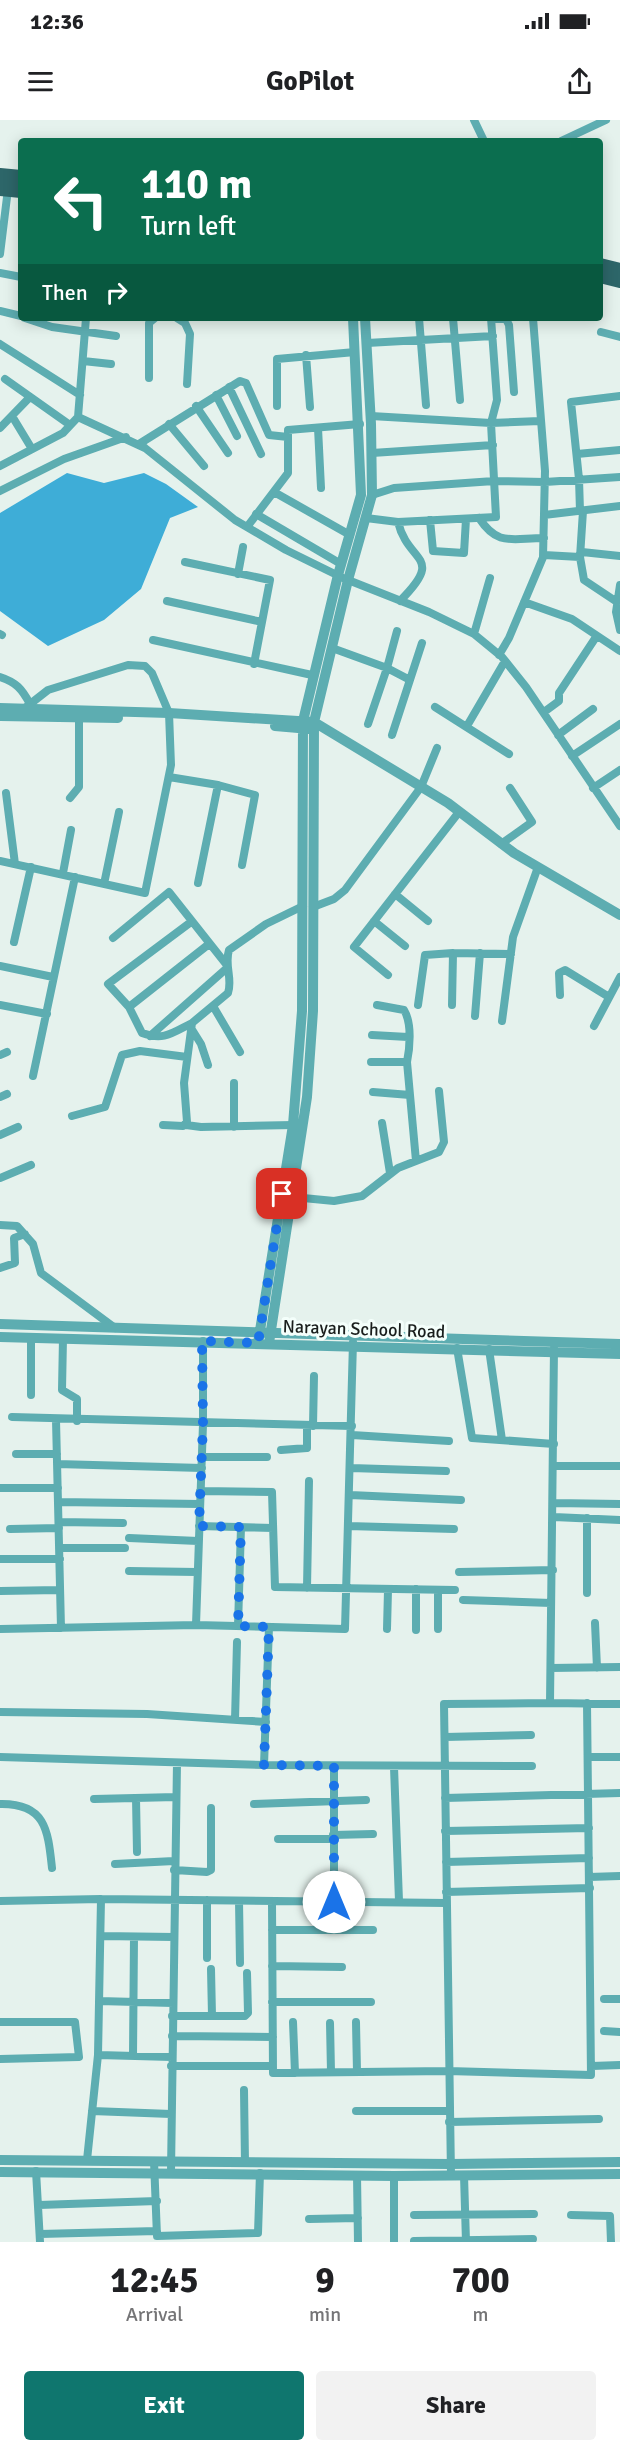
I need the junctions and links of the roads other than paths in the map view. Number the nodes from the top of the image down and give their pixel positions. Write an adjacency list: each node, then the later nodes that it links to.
1 (474, 120): 4 (street)
2 (606, 120): 3 (street)
3 (589, 124): 5 (street)
4 (483, 138)
5 (566, 138)
6 (0, 175): 7 (main road)
7 (18, 177)
8 (10, 190): 9 (street)
9 (0, 254)
10 (603, 266): 11 (main road)
11 (620, 270)
12 (0, 273): 13 (street)
13 (18, 276)
14 (603, 277): 15 (main road)
15 (620, 281)
16 (0, 311): 17 (street)
17 (18, 316)
18 (35, 321): 29 (street)
19 (86, 321): 29 (street)
20 (151, 321): 42 (street)
21 (182, 321): 44 (street)
22 (353, 321): 38 (street)
23 (365, 321): 37 (street)
24 (419, 321): 35 (street)
25 (453, 321): 34 (street)
26 (491, 321): 32 (street)
27 (507, 321): 46 (street)
28 (533, 321): 59 (street)
29 (85, 332): 31 (street); 40 (street)
30 (601, 332): 33 (street)
31 (116, 336)
32 (493, 336): 34 (street); 60 (street)
33 (620, 337)
34 (454, 338): 35 (street); 51 (street)
35 (420, 340): 37 (street); 52 (street)
36 (0, 344): 47 (street)
37 (367, 344): 57 (street)
38 (355, 352): 39 (street); 63 (street)
39 (306, 355): 54 (street); 55 (street)
40 (83, 362): 41 (street); 47 (street)
41 (111, 364)
42 (149, 378)
43 (5, 379): 50 (street)
44 (187, 384)
45 (229, 387): 48 (street); 68 (street); 75 (street)
46 (514, 392)
47 (80, 394): 58 (street)
48 (216, 395): 53 (street); 66 (street)
49 (620, 396): 76 (street)
50 (30, 397): 56 (street); 61 (street)
51 (460, 400)
52 (426, 405)
53 (196, 406): 62 (street); 73 (street)
54 (277, 406)
55 (310, 407)
56 (12, 416): 64 (street); 71 (street)
57 (371, 416): 60 (street); 74 (street)
58 (78, 417): 61 (street); 67 (street)
59 (540, 421): 60 (street); 82 (street)
60 (491, 423): 70 (street)
61 (70, 424): 71 (street)
62 (169, 424): 69 (street); 78 (street)
63 (360, 424): 65 (street); 97 (street)
64 (0, 428)
65 (318, 428): 68 (street); 83 (street)
66 (237, 436)
67 (126, 437): 69 (street); 84 (street)
68 (288, 437): 85 (street)
69 (139, 444): 96 (street)
70 (493, 445): 74 (street); 80 (street)
71 (32, 449): 77 (street)
72 (620, 450): 76 (street)
73 (228, 453)
74 (372, 453): 86 (street)
75 (261, 454)
76 (577, 454): 81 (street)
77 (0, 466)
78 (204, 466)
79 (620, 477): 81 (street)
80 (494, 481): 82 (street); 86 (street); 92 (street)
81 (579, 481): 82 (street); 88 (street)
82 (545, 482): 90 (street)
83 (321, 488)
84 (0, 491)
85 (274, 492): 89 (street); 97 (street)
86 (372, 495): 91 (street)
87 (620, 506): 88 (street)
88 (581, 511): 90 (street); 100 (street)
89 (256, 514): 96 (street); 104 (street)
90 (544, 515): 98 (street)
91 (366, 518): 95 (street); 106 (street)
92 (479, 518): 93 (street); 98 (street)
93 (466, 519): 94 (street); 94 (street)
94 (430, 520): 95 (street)
95 (398, 522): 110 (street)
96 (247, 527): 106 (street)
97 (350, 535): 104 (street)
98 (544, 538): 102 (street)
99 (243, 547): 105 (street)
100 (581, 554): 101 (street); 102 (street); 112 (street)
101 (620, 556)
102 (543, 557): 111 (street)
103 (185, 562): 105 (street)
104 (341, 564): 106 (street)
105 (238, 574): 113 (street)
106 (343, 578): 110 (street); 120 (street); 125 (street)
107 (490, 578): 116 (street)
108 (620, 585): 112 (street)
109 (167, 601): 113 (street)
110 (400, 601): 116 (street)
111 (524, 602): 117 (street); 122 (street)
112 (618, 606): 114 (street)
113 (262, 622): 123 (street)
114 (620, 630)
115 (397, 631): 124 (street)
116 (474, 634): 122 (street)
117 (596, 637): 121 (street); 132 (street)
118 (153, 640): 123 (street)
119 (422, 643): 127 (street)
120 (332, 648): 124 (street); 138 (street)
121 (620, 651)
122 (502, 657): 132 (street); 139 (street)
123 (254, 664): 125 (street)
124 (387, 668): 127 (street); 136 (street)
125 (312, 675): 138 (street)
126 (0, 676): 128 (street)
127 (410, 680): 140 (street)
128 (28, 706): 130 (street); 133 (street); 135 (street)
129 (435, 707): 139 (street)
130 (0, 708)
131 (593, 709): 141 (street)
132 (544, 712): 141 (street)
133 (79, 714): 134 (street); 135 (street); 152 (street)
134 (0, 716)
135 (170, 716): 138 (street); 146 (street)
136 (368, 724)
137 (620, 724): 144 (street)
138 (309, 725): 148 (street); 168 (street)
139 (467, 726): 143 (street)
140 (392, 735)
141 (558, 735): 144 (street)
142 (437, 748): 148 (street)
143 (509, 754)
144 (572, 756): 150 (street)
145 (620, 770): 150 (street)
146 (169, 777): 147 (street); 166 (street)
147 (218, 785): 160 (street); 165 (street)
148 (421, 787): 154 (street); 168 (street)
149 (510, 788): 157 (street)
150 (593, 788): 155 (street)
151 (6, 793): 159 (street)
152 (70, 798)
153 (119, 812): 166 (street)
154 (459, 812): 157 (street); 167 (street)
155 (620, 826)
156 (71, 830): 163 (street)
157 (501, 844): 162 (street)
158 (0, 861): 159 (street)
159 (15, 864): 161 (street)
160 (242, 865)
161 (31, 867): 163 (street); 174 (street)
162 (538, 867): 169 (street); 179 (street)
163 (63, 873): 164 (street)
164 (75, 877): 166 (street); 183 (street)
165 (198, 883)
166 (104, 884)
167 (394, 894): 170 (street); 171 (street)
168 (308, 907): 181 (street); 215 (street); 223 (street)
169 (620, 915)
170 (374, 921): 176 (street); 182 (street)
171 (428, 921)
172 (190, 922): 173 (street); 175 (street); 192 (street)
173 (113, 938)
174 (15, 942)
175 (209, 944): 181 (street); 192 (street)
176 (405, 946)
177 (453, 952): 178 (street); 189 (street); 190 (street)
178 (480, 953): 179 (street); 194 (street)
179 (511, 954): 195 (street)
180 (0, 966): 183 (street)
181 (226, 966): 191 (street); 199 (street)
182 (388, 975)
183 (54, 977): 193 (street)
184 (620, 977): 186 (street)
185 (560, 994): 186 (street)
186 (609, 997): 197 (street)
187 (0, 1005): 193 (street)
188 (377, 1005): 200 (street)
189 (418, 1005)
190 (452, 1005)
191 (213, 1006): 196 (street); 201 (street)
192 (129, 1007): 199 (street)
193 (46, 1014): 206 (street)
194 (476, 1016)
195 (502, 1021)
196 (191, 1025): 199 (street); 202 (street); 205 (street)
197 (594, 1026)
198 (372, 1035): 200 (street)
199 (150, 1036)
200 (408, 1037): 204 (street)
201 (240, 1052)
202 (187, 1057): 211 (street); 214 (street)
203 (371, 1062): 204 (street)
204 (407, 1062): 210 (street)
205 (208, 1065)
206 (33, 1076)
207 (234, 1083): 217 (street)
208 (439, 1090): 219 (street)
209 (373, 1092): 210 (street)
210 (410, 1095): 219 (street)
211 (72, 1116)
212 (382, 1123): 221 (street)
213 (163, 1125): 214 (street)
214 (186, 1125): 217 (street)
215 (292, 1125): 217 (street); 232 (street)
216 (18, 1127): 218 (street)
217 (234, 1127)
218 (0, 1135)
219 (416, 1161): 221 (street)
220 (31, 1165): 222 (street)
221 (390, 1173): 223 (street)
222 (0, 1178)
223 (293, 1197): 232 (street)
224 (0, 1225): 225 (street)
225 (25, 1234): 226 (street); 228 (street)
226 (0, 1268)
227 (0, 1324): 228 (street)
228 (118, 1329): 232 (street)
229 (0, 1336): 230 (street, Narayan School Road)
230 (31, 1338): 231 (street, Narayan School Road); 241 (street)
231 (63, 1338): 233 (street, Narayan School Road); 244 (street)
232 (264, 1338): 233 (street, Narayan School Road); 234 (street)
233 (202, 1341): 245 (street)
234 (353, 1341): 236 (street); 237 (street, Narayan School Road); 247 (street)
235 (620, 1344): 236 (street)
236 (554, 1347): 238 (street, Narayan School Road); 239 (street, Narayan School Road); 250 (street)
237 (457, 1348): 238 (street, Narayan School Road); 248 (street)
238 (489, 1349): 248 (street)
239 (620, 1354)
240 (314, 1376): 246 (street)
241 (31, 1395)
242 (12, 1417): 243 (street)
243 (56, 1420): 244 (street); 253 (street)
244 (77, 1421): 245 (street)
245 (203, 1424): 246 (street); 254 (street)
246 (310, 1426): 247 (street); 251 (street)
247 (352, 1431): 249 (street); 260 (street)
248 (502, 1440): 250 (street)
249 (449, 1441)
250 (554, 1444): 257 (street)
251 (281, 1450)
252 (16, 1454): 253 (street)
253 (57, 1454): 256 (street)
254 (202, 1457): 255 (street); 259 (street)
255 (267, 1457)
256 (57, 1464): 259 (street); 264 (street)
257 (554, 1466): 258 (street); 269 (street)
258 (620, 1466)
259 (202, 1468): 265 (street)
260 (351, 1468): 261 (street); 266 (street)
261 (446, 1471)
262 (309, 1481): 293 (street)
263 (0, 1488): 264 (street)
264 (58, 1488): 268 (street)
265 (200, 1491): 270 (street); 281 (street)
266 (350, 1495): 267 (street); 279 (street)
267 (461, 1500)
268 (58, 1502): 270 (street); 276 (street)
269 (554, 1503): 271 (street); 272 (street)
270 (200, 1504): 277 (street)
271 (620, 1504)
272 (554, 1516): 273 (street); 289 (street)
273 (587, 1518): 274 (street); 301 (street)
274 (620, 1520)
275 (123, 1523): 276 (street)
276 (59, 1525): 280 (street); 285 (street)
277 (199, 1526): 278 (street); 284 (street)
278 (241, 1527): 281 (street); 306 (street)
279 (348, 1527): 282 (street); 296 (street)
280 (10, 1528)
281 (273, 1528): 293 (street)
282 (454, 1529)
283 (129, 1538): 284 (street)
284 (198, 1541): 291 (street)
285 (59, 1548): 286 (street); 287 (street)
286 (125, 1548)
287 (60, 1559): 288 (street); 295 (street)
288 (0, 1560)
289 (552, 1570): 292 (street); 303 (street)
290 (129, 1571): 291 (street)
291 (197, 1572): 305 (street)
292 (459, 1572)
293 (307, 1588): 296 (street)
294 (416, 1589): 297 (street); 298 (street); 312 (street)
295 (59, 1590): 300 (street); 308 (street)
296 (346, 1590): 297 (street); 307 (street)
297 (388, 1590): 310 (street)
298 (438, 1590): 299 (street); 311 (street)
299 (455, 1590)
300 (0, 1591)
301 (587, 1593)
302 (464, 1600): 303 (street)
303 (551, 1603): 315 (street)
304 (595, 1623): 316 (street)
305 (196, 1625): 306 (street); 308 (street)
306 (238, 1626): 307 (street)
307 (269, 1627): 322 (street)
308 (61, 1628): 309 (street)
309 (0, 1629)
310 (387, 1629)
311 (438, 1629)
312 (416, 1630)
313 (237, 1642): 321 (street)
314 (620, 1667): 316 (street)
315 (551, 1668): 316 (street); 317 (street)
316 (597, 1668)
317 (550, 1703): 318 (street); 324 (street)
318 (587, 1703): 319 (street); 326 (street)
319 (620, 1704)
320 (0, 1712): 321 (street)
321 (235, 1720): 322 (street)
322 (266, 1722): 329 (street)
323 (531, 1735): 324 (street)
324 (445, 1737): 333 (street)
325 (0, 1757): 328 (street)
326 (588, 1757): 327 (street); 334 (street)
327 (620, 1757)
328 (177, 1763): 329 (street); 336 (street)
329 (264, 1765): 330 (street)
330 (334, 1766): 332 (street); 341 (street)
331 (532, 1766): 333 (street)
332 (394, 1767): 333 (street); 365 (street)
333 (445, 1767): 338 (street)
334 (588, 1793): 335 (street); 338 (street); 345 (street)
335 (620, 1793)
336 (176, 1797): 337 (street); 354 (street)
337 (136, 1798): 339 (street); 350 (street)
338 (445, 1798): 346 (street)
339 (94, 1799)
340 (366, 1800): 341 (street)
341 (333, 1801): 343 (street); 348 (street)
342 (0, 1804): 355 (street)
343 (254, 1804)
344 (211, 1808): 354 (street)
345 (589, 1828): 346 (street); 351 (street)
346 (446, 1831): 352 (street)
347 (374, 1834): 348 (street)
348 (333, 1837): 349 (street); 367 (street)
349 (278, 1839)
350 (137, 1852)
351 (589, 1858): 352 (street); 357 (street)
352 (446, 1862): 359 (street)
353 (115, 1864): 354 (street)
354 (174, 1866): 361 (street)
355 (52, 1868)
356 (620, 1876): 357 (street)
357 (590, 1877): 358 (street)
358 (590, 1888): 359 (street); 402 (street)
359 (446, 1892): 368 (street)
360 (101, 1899): 361 (street); 363 (street); 371 (street)
361 (174, 1899): 362 (street); 373 (street)
362 (207, 1900): 364 (street); 374 (street)
363 (0, 1901)
364 (239, 1901): 366 (street); 375 (street)
365 (399, 1901): 367 (street); 368 (street)
366 (272, 1902): 367 (street); 369 (street)
367 (334, 1902)
368 (446, 1903): 404 (street)
369 (272, 1930): 370 (street); 376 (street)
370 (373, 1930)
371 (101, 1936): 372 (street); 382 (street)
372 (134, 1937): 373 (street); 383 (street)
373 (174, 1937): 386 (street)
374 (207, 1958)
375 (240, 1963)
376 (272, 1966): 377 (street); 384 (street)
377 (342, 1967)
378 (211, 1969): 388 (street)
379 (247, 1973): 388 (street)
380 (604, 1999): 381 (street)
381 (620, 1999)
382 (99, 2001): 383 (street); 397 (street)
383 (134, 2002): 386 (street); 398 (street)
384 (272, 2002): 385 (street); 396 (street)
385 (371, 2002)
386 (173, 2003): 387 (street)
387 (172, 2016): 388 (street); 395 (street)
388 (212, 2016)
389 (0, 2022): 399 (street)
390 (293, 2022): 407 (street)
391 (357, 2022): 406 (street)
392 (330, 2023): 405 (street)
393 (604, 2031): 394 (street)
394 (620, 2032)
395 (172, 2036): 396 (street); 400 (street)
396 (273, 2037): 401 (street)
397 (98, 2055): 398 (street); 409 (street)
398 (133, 2056): 400 (street)
399 (0, 2059)
400 (172, 2061): 401 (street); 412 (street)
401 (273, 2066): 407 (street)
402 (592, 2066): 403 (street); 404 (street)
403 (620, 2066)
404 (448, 2071): 406 (street); 411 (street)
405 (331, 2072): 406 (street); 407 (street)
406 (357, 2072)
407 (295, 2073)
408 (244, 2090): 418 (street)
409 (92, 2111): 412 (street); 416 (street)
410 (356, 2111): 411 (street)
411 (449, 2111): 414 (street)
412 (171, 2114): 420 (street)
413 (600, 2119): 414 (street)
414 (449, 2122): 421 (street)
415 (0, 2160): 416 (street)
416 (87, 2160): 419 (street)
417 (620, 2162): 421 (street)
418 (245, 2163): 420 (street); 421 (street)
419 (154, 2166): 420 (street); 422 (street); 429 (street)
420 (171, 2166): 424 (street)
421 (451, 2170): 427 (street); 428 (street)
422 (36, 2171): 423 (street); 430 (street)
423 (0, 2172)
424 (260, 2173): 426 (street); 437 (street)
425 (620, 2174): 428 (street)
426 (357, 2175): 427 (street); 435 (street)
427 (394, 2175): 443 (street)
428 (464, 2175): 431 (street)
429 (157, 2201): 430 (street); 437 (street)
430 (39, 2205): 438 (street)
431 (465, 2214): 432 (street); 433 (street); 441 (street)
432 (534, 2214)
433 (414, 2215)
434 (571, 2215): 444 (street)
435 (358, 2218): 436 (street); 442 (street)
436 (309, 2219)
437 (158, 2237): 438 (street)
438 (40, 2238)
439 (533, 2239): 441 (street)
440 (414, 2241): 441 (street)
441 (466, 2241)
442 (358, 2242)
443 (394, 2242)
444 (610, 2242)

